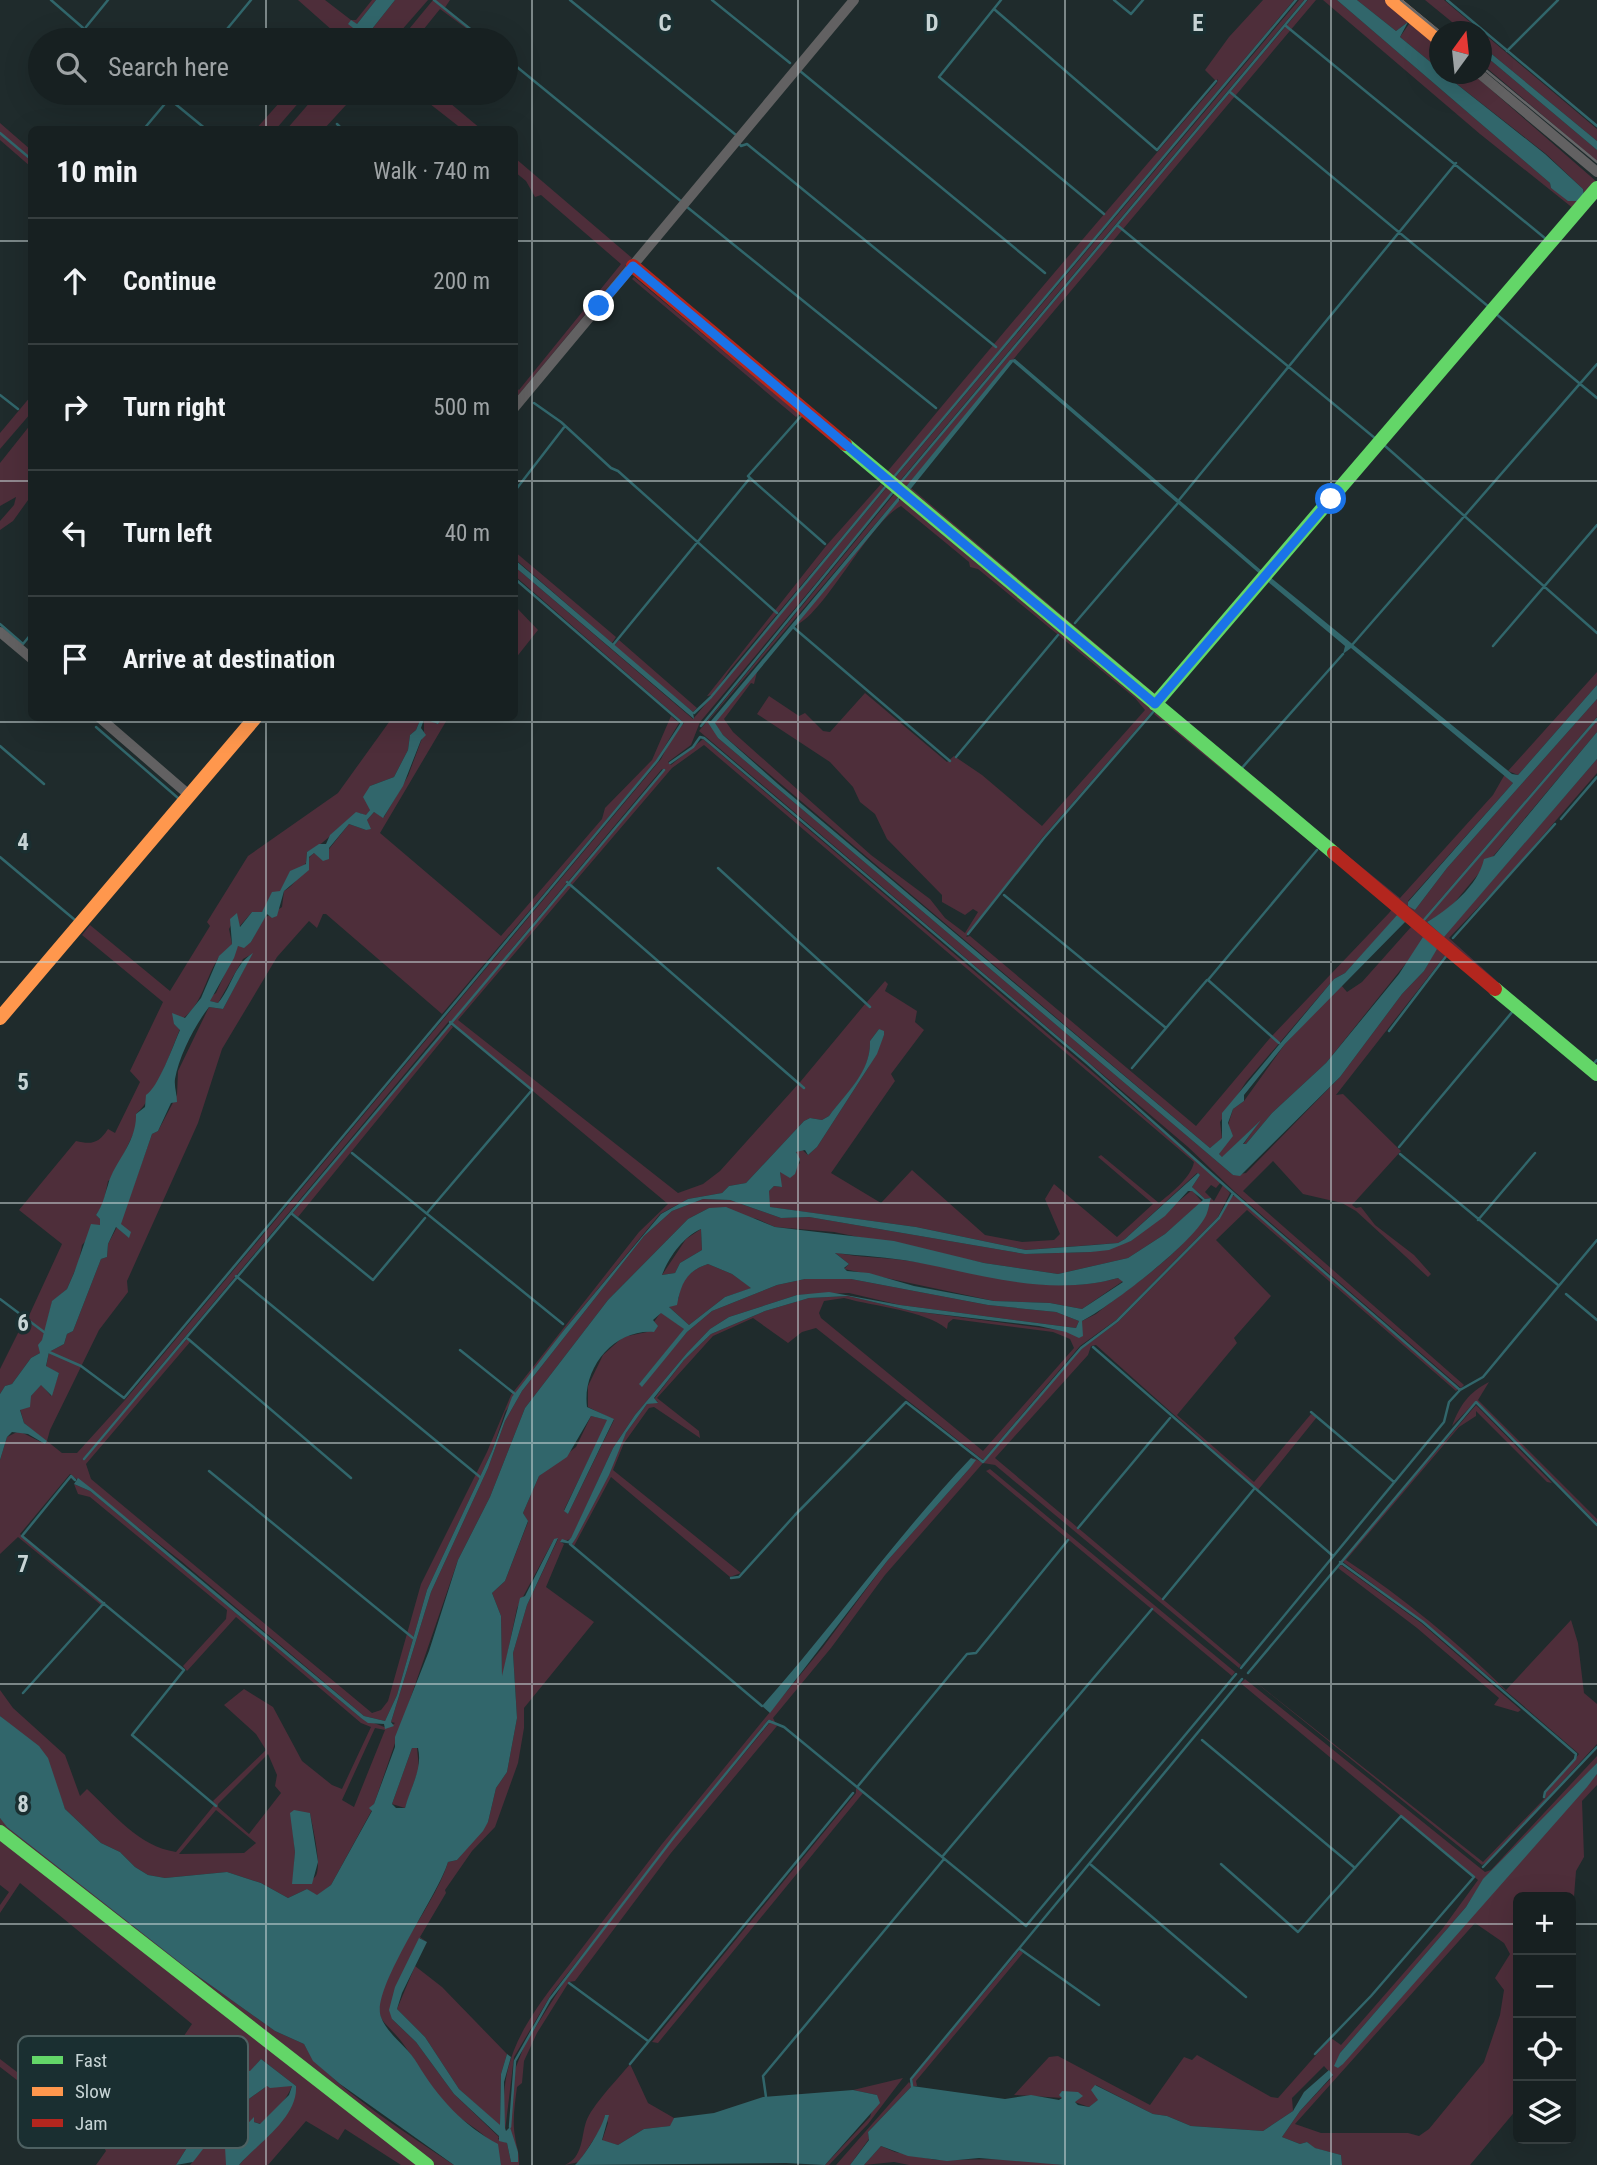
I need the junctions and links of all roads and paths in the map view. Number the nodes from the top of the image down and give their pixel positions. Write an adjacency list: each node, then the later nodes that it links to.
1 (854, 0): 7 (street)
2 (1392, 0): 3 (street)
3 (1429, 31)
4 (1492, 84): 5 (street)
5 (1597, 172)
6 (1597, 188): 11 (street)
7 (633, 266): 8 (street); 11 (street)
8 (518, 403)
9 (0, 632): 10 (street)
10 (28, 656)
11 (1155, 704): 16 (street)
12 (104, 721): 14 (street)
13 (252, 721): 14 (street)
14 (190, 794): 15 (street)
15 (0, 1018)
16 (1597, 1074)
17 (0, 1832): 18 (street)
18 (427, 2165)

